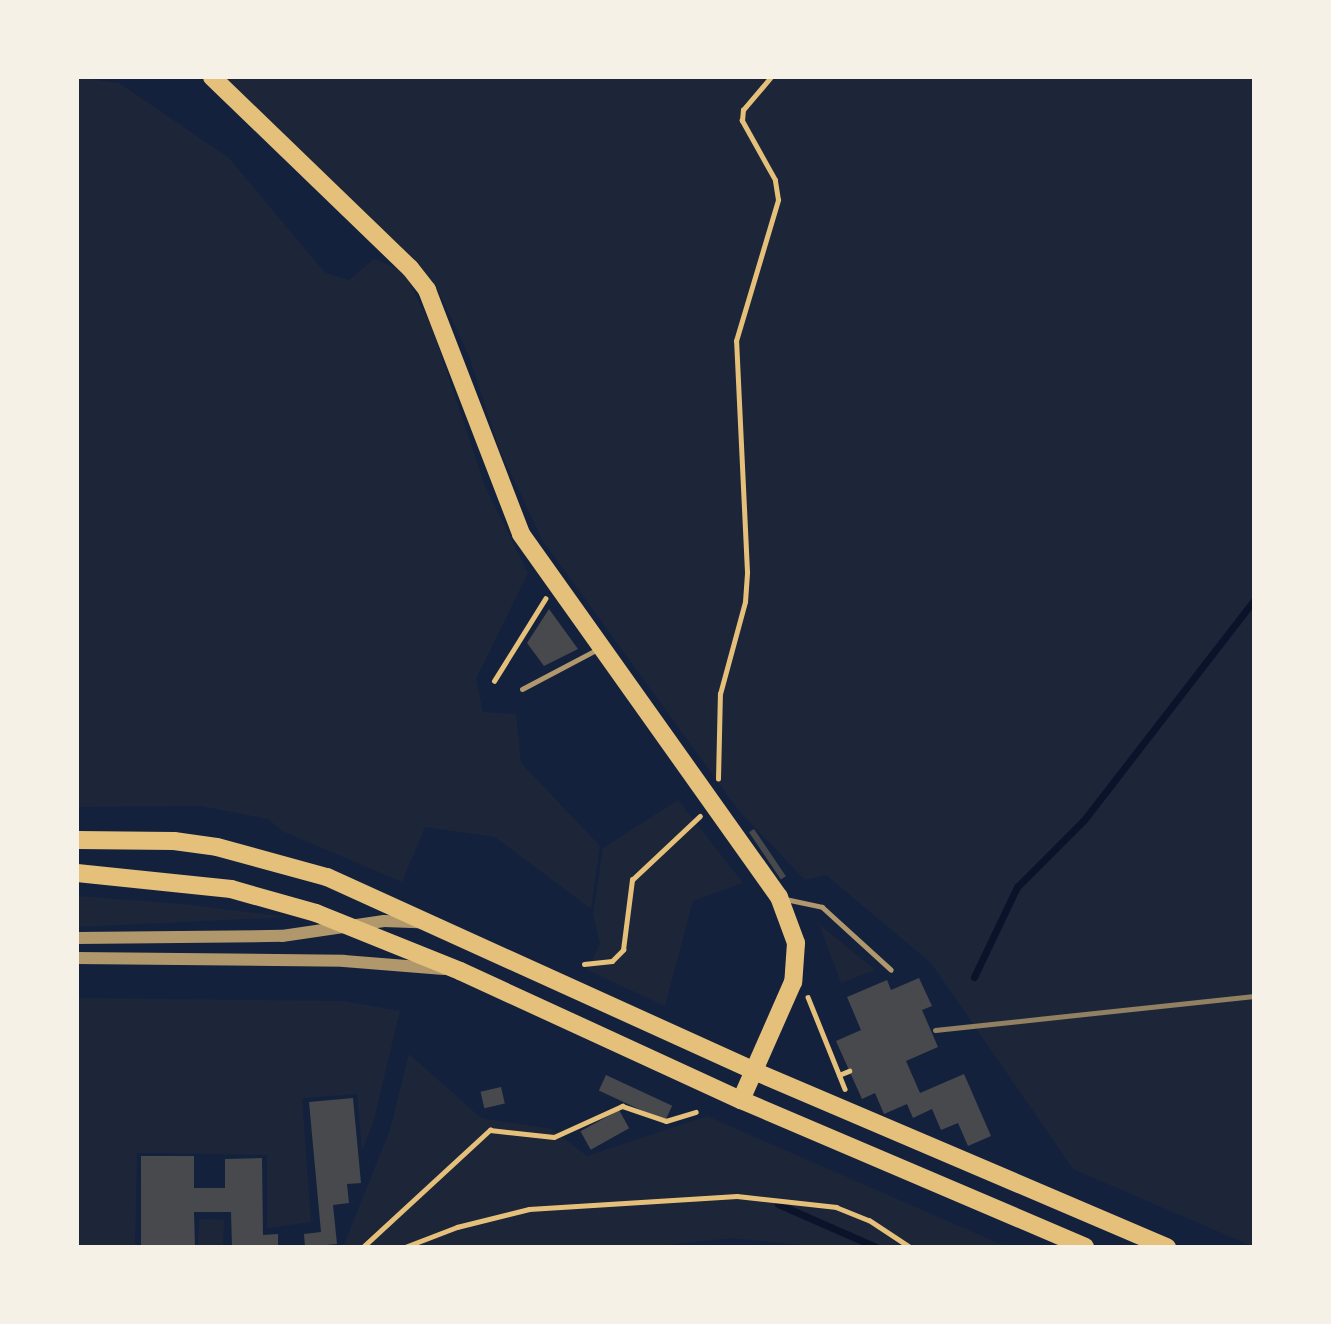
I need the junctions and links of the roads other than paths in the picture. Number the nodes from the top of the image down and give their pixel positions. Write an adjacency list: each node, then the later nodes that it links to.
1 (212, 77): 2 (main road)
2 (601, 648): 3 (lane); 6 (main road)
3 (522, 689)
4 (77, 840): 7 (main road)
5 (77, 873): 8 (main road)
6 (779, 897): 11 (lane); 13 (main road)
7 (433, 922): 8 (street); 13 (main road)
8 (349, 926): 9 (street); 12 (main road)
9 (77, 938)
10 (77, 958): 12 (street)
11 (891, 970)
12 (460, 971): 14 (main road)
13 (754, 1071): 14 (main road); 16 (main road)
14 (741, 1100): 15 (main road)
15 (1085, 1247)
16 (1167, 1247)

